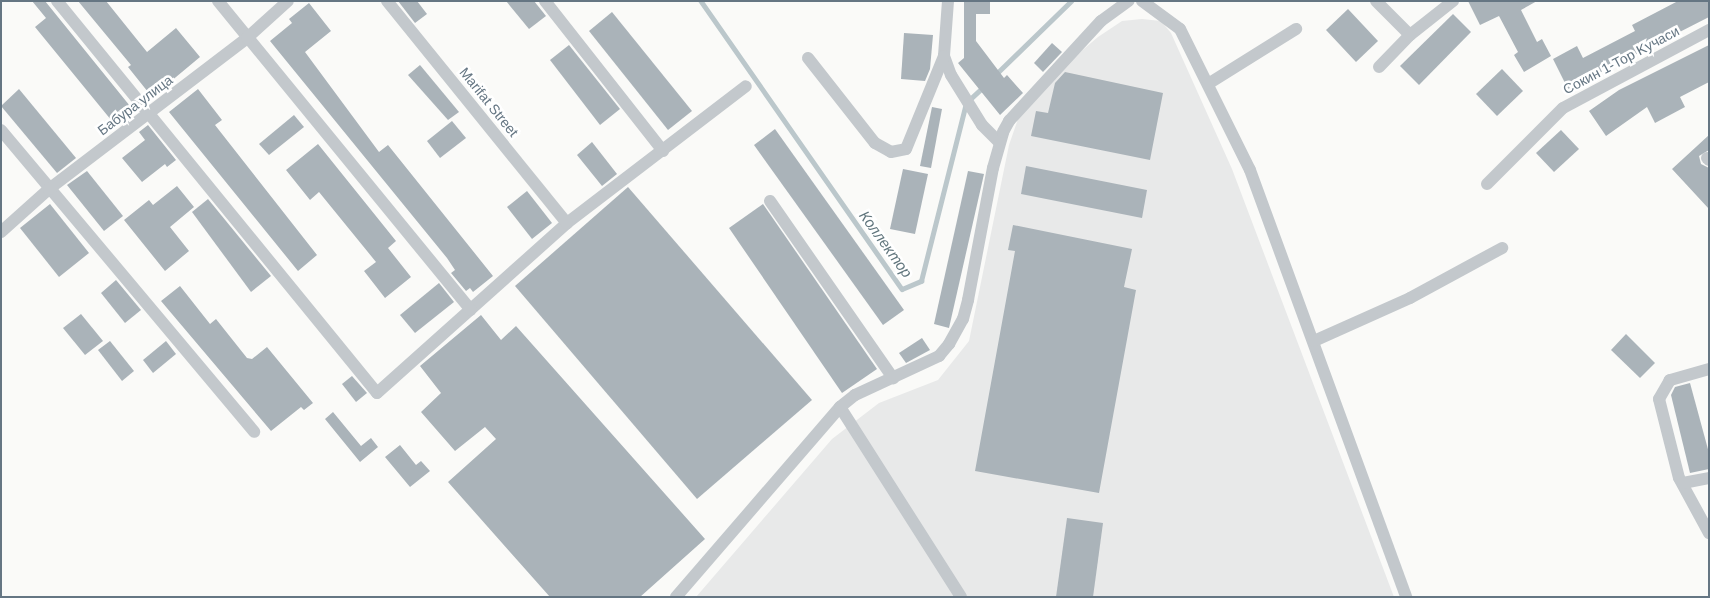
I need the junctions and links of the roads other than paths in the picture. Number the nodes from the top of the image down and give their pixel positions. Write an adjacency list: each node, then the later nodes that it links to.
1 (57, 1): 20 (street)
2 (218, 1): 14 (street)
3 (288, 1): 14 (street, Бабура улица)
4 (387, 1): 27 (street, Marifat Street)
5 (545, 1): 23 (street)
6 (948, 1): 15 (street)
7 (1129, 1): 22 (street)
8 (1142, 1): 18 (street)
9 (1376, 1): 13 (street)
10 (1453, 1): 13 (street)
11 (1296, 29): 18 (street)
12 (1709, 30): 24 (street, Сокин 1-Тор Kучаси)
13 (1410, 35): 17 (street)
14 (247, 38): 20 (street, Бабура улица); 30 (street)
15 (944, 56): 16 (street); 22 (street)
16 (808, 58)
17 (1380, 67)
18 (1208, 84): 31 (street)
19 (746, 86): 23 (street)
20 (148, 114): 25 (street, Бабура улица); 30 (street)
21 (1, 130): 25 (street)
22 (999, 142): 33 (street)
23 (663, 151): 27 (street)
24 (1487, 184)
25 (49, 189): 28 (street, Бабура улица); 35 (street)
26 (770, 201): 33 (street)
27 (567, 223): 30 (street)
28 (1, 232)
29 (1502, 248): 31 (street)
30 (470, 310)
31 (1314, 341): 41 (street)
32 (1709, 369): 37 (street)
33 (893, 378): 34 (street)
34 (840, 407): 39 (street); 40 (street)
35 (254, 432)
36 (1709, 478): 37 (street)
37 (1683, 483): 38 (street)
38 (1709, 533)
39 (676, 597)
40 (961, 597)
41 (1406, 597)

